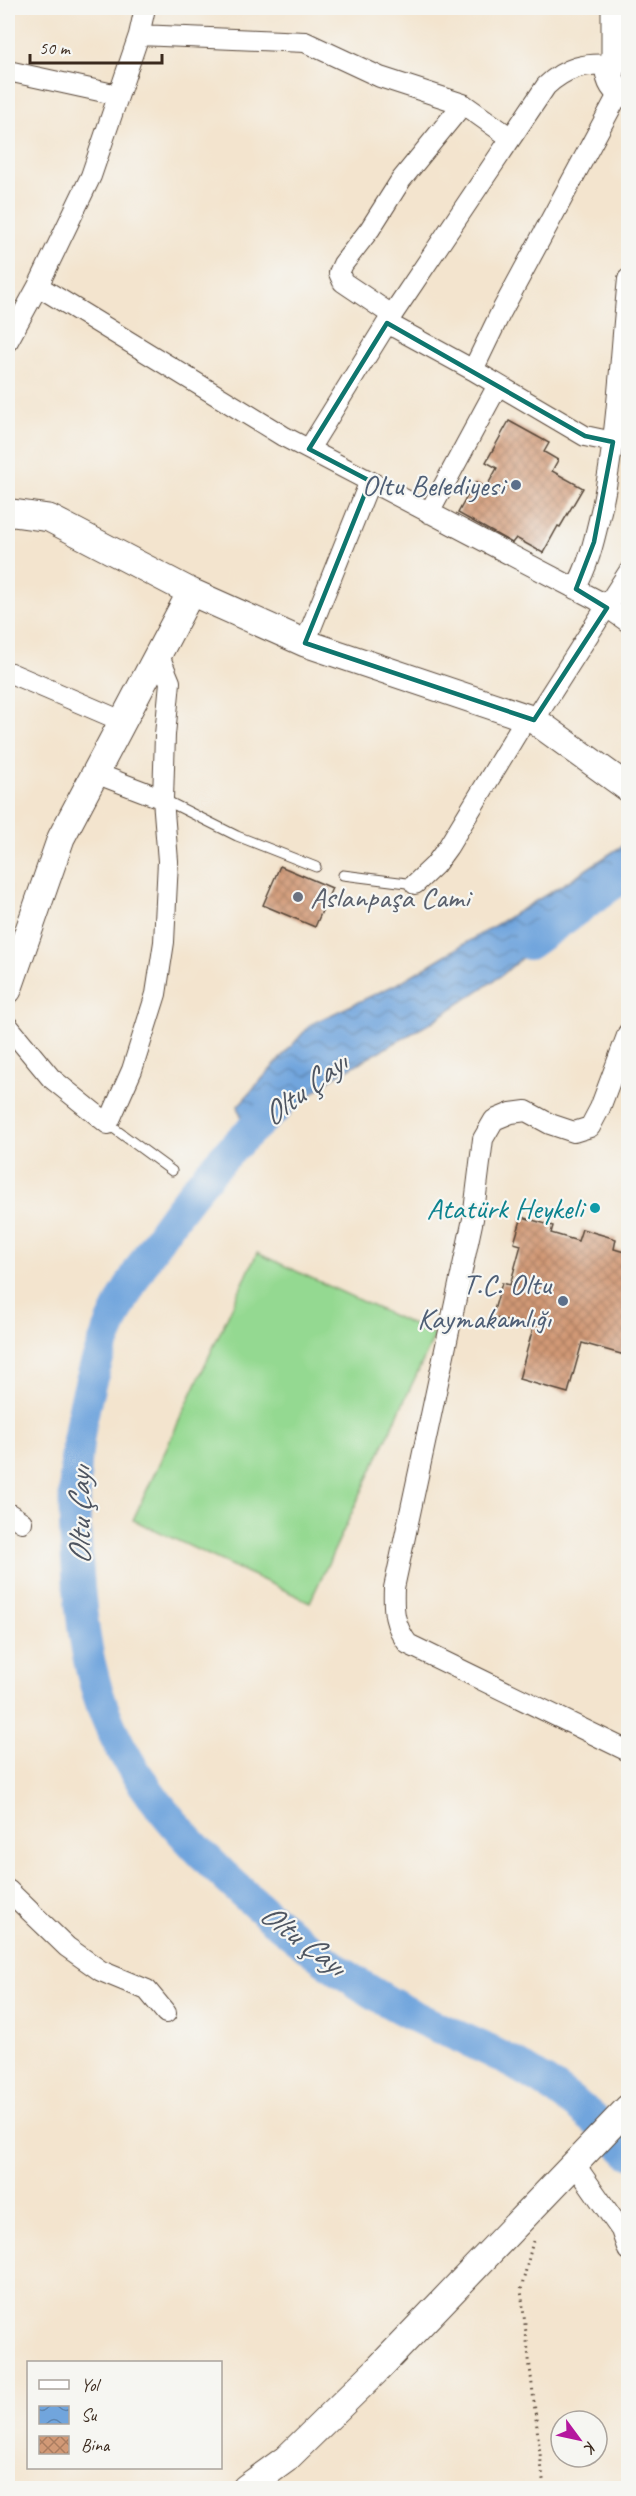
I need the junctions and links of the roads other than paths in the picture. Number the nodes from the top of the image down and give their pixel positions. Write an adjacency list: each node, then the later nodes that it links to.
1 (145, 8): 3 (street)
2 (615, 8): 4 (street)
3 (139, 35): 7 (street); 8 (street)
4 (618, 59): 6 (street); 9 (street)
5 (8, 71): 7 (street)
6 (624, 93): 15 (street)
7 (118, 95): 11 (street)
8 (463, 104): 9 (street); 12 (street)
9 (511, 138): 12 (street)
10 (628, 279): 14 (street)
11 (38, 285): 13 (street); 18 (street)
12 (389, 319): 15 (street); 18 (street)
13 (8, 340)
14 (626, 342): 17 (street)
15 (473, 370): 16 (street)
16 (498, 385): 17 (street); 20 (street)
17 (614, 442): 23 (street)
18 (309, 449): 19 (street)
19 (370, 482): 20 (street); 27 (street)
20 (429, 513): 23 (street)
21 (8, 514): 24 (street)
22 (628, 573): 25 (street)
23 (575, 589): 25 (street)
24 (191, 592): 27 (street); 28 (street)
25 (608, 608): 26 (street); 30 (street)
26 (628, 622)
27 (305, 643): 30 (street)
28 (159, 653): 31 (street); 34 (street)
29 (8, 672): 31 (street)
30 (530, 719): 33 (street); 37 (street)
31 (122, 721): 32 (street)
32 (95, 773): 34 (street); 38 (street)
33 (628, 788)
34 (163, 799): 35 (lane); 41 (street)
35 (316, 867)
36 (343, 875): 37 (lane)
37 (415, 884)
38 (8, 990)
39 (8, 1026): 41 (street)
40 (628, 1033): 43 (street)
41 (108, 1124): 42 (lane)
42 (172, 1171)
43 (628, 1751)
44 (8, 1890): 45 (street)
45 (166, 2013)
46 (628, 2108): 47 (street)
47 (576, 2166): 48 (street); 49 (street)
48 (628, 2250)
49 (246, 2488)

